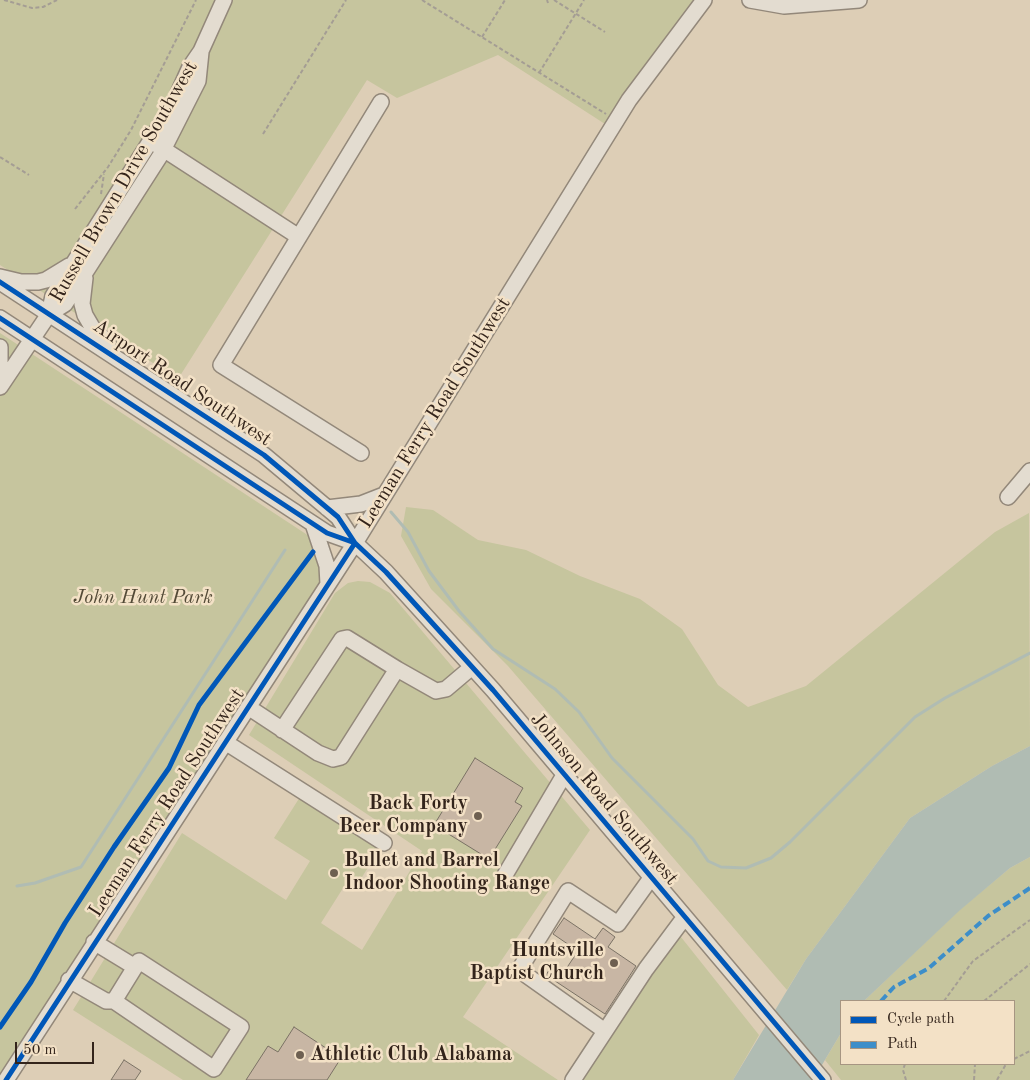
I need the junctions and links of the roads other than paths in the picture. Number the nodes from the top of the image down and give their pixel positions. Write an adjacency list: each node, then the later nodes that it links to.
1 (224, 0): 6 (street, Russell Brown Drive Southwest)
2 (704, 0): 20 (street, Leeman Ferry Road Southwest)
3 (750, 0): 4 (street)
4 (859, 0)
5 (381, 102): 7 (street)
6 (157, 145): 7 (street); 8 (street, Russell Brown Drive Southwest)
7 (299, 237): 18 (street)
8 (81, 266): 9 (street); 11 (street, Russell Brown Drive Southwest); 15 (street)
9 (0, 277)
10 (0, 282): 11 (street, Airport Road Southwest)
11 (49, 314): 13 (street, Russell Brown Drive Southwest); 15 (street, Airport Road Southwest)
12 (0, 318): 13 (street)
13 (36, 333): 17 (street, Russell Brown Drive Southwest); 23 (street)
14 (0, 347): 16 (street)
15 (126, 362): 22 (street, Airport Road Southwest)
16 (0, 383)
17 (0, 387)
18 (361, 453)
19 (1030, 471): 21 (street)
20 (384, 495): 22 (street); 24 (street, Leeman Ferry Road Southwest)
21 (1008, 497)
22 (327, 508): 24 (street, Airport Road Southwest)
23 (313, 524): 24 (street); 25 (street)
24 (355, 543): 25 (street, Leeman Ferry Road Southwest); 26 (street, Johnson Road Southwest)
25 (328, 584): 28 (street, Leeman Ferry Road Southwest)
26 (472, 667): 27 (street); 31 (street, Johnson Road Southwest)
27 (397, 669): 29 (street); 29 (street)
28 (248, 707): 29 (street); 30 (street, Leeman Ferry Road Southwest)
29 (282, 730)
30 (225, 742): 32 (street); 36 (street, Leeman Ferry Road Southwest)
31 (564, 775): 33 (street); 34 (street, Johnson Road Southwest)
32 (384, 843)
33 (505, 875)
34 (651, 878): 35 (street, Johnson Road Southwest); 40 (street)
35 (684, 918): 40 (street); 43 (street, Johnson Road Southwest)
36 (94, 942): 37 (street); 38 (street, Leeman Ferry Road Southwest)
37 (135, 967): 39 (street); 39 (street)
38 (69, 980): 39 (street); 41 (street, Leeman Ferry Road Southwest)
39 (114, 1001)
40 (605, 1031): 42 (street)
41 (12, 1078)
42 (573, 1080)
43 (823, 1080)

